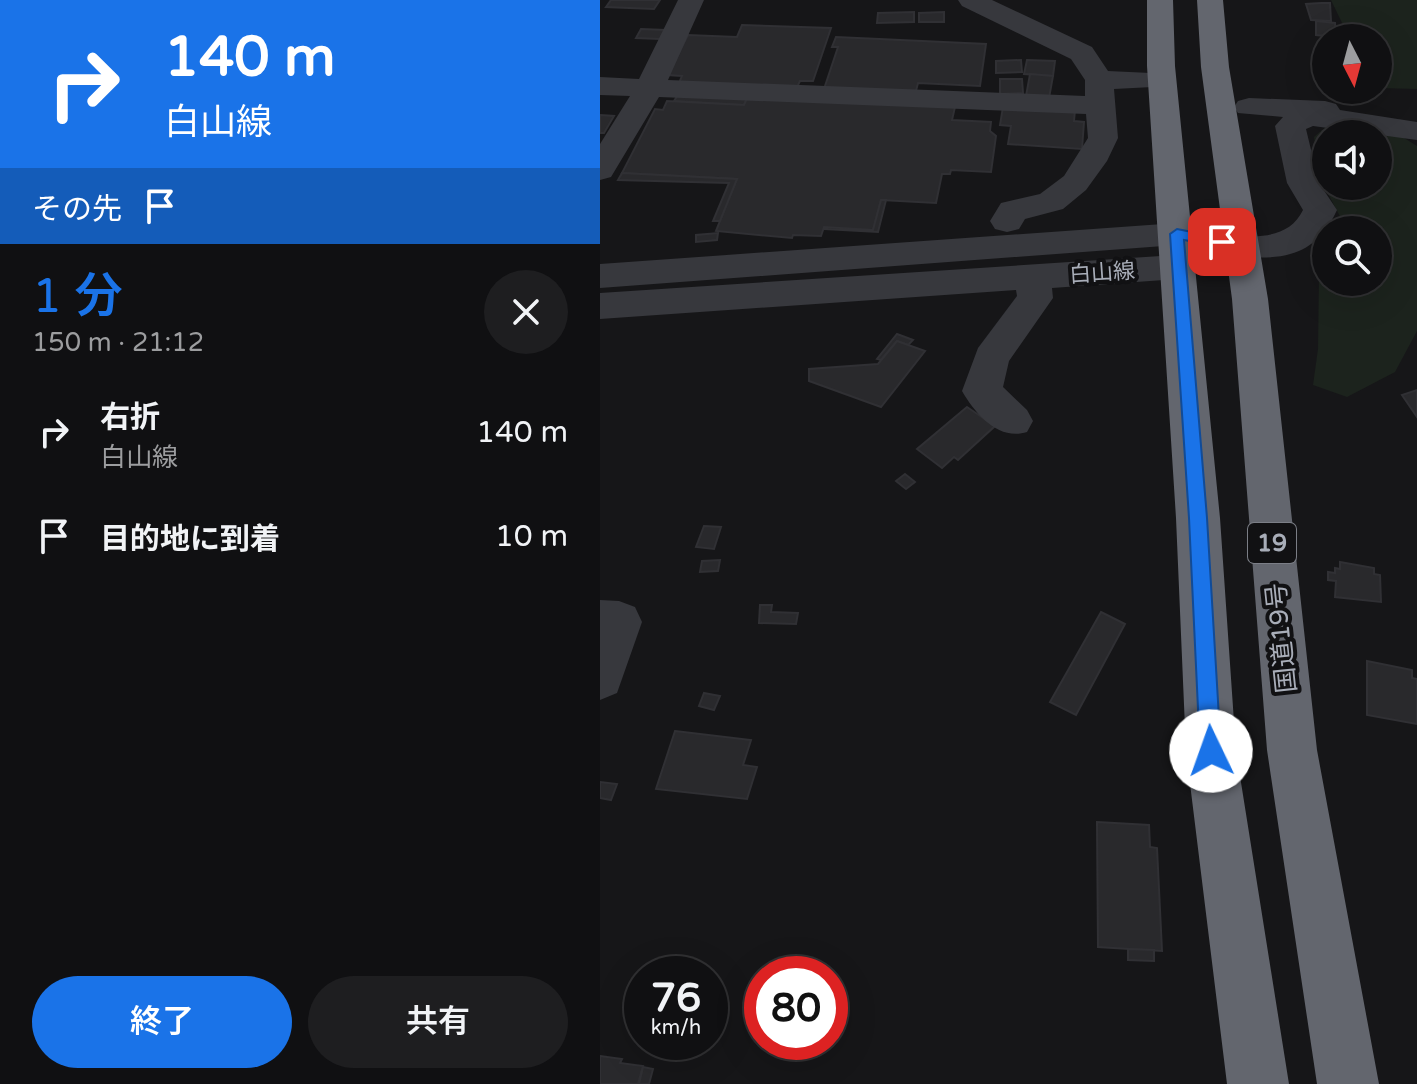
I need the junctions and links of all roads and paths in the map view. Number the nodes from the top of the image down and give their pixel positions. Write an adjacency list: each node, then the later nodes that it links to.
1 (691, 0): 7 (street)
2 (971, 0): 8 (street)
3 (1160, 0): 5 (highway)
4 (1210, 0): 13 (highway, 国道19号 / 19)
5 (1162, 80): 8 (street); 14 (highway)
6 (600, 86): 7 (street)
7 (650, 87): 8 (street); 11 (street)
8 (1101, 93): 12 (street)
9 (1249, 107): 10 (street)
10 (1417, 130): 13 (street, 白山線)
11 (600, 170)
12 (1007, 221)
13 (1244, 247): 14 (street, 白山線); 22 (highway, 国道19号 / 19)
14 (1177, 250): 15 (street, 白山線); 16 (street, 白山線); 21 (highway)
15 (600, 276)
16 (1033, 276): 17 (street, 白山線); 18 (street)
17 (600, 306)
18 (1013, 421)
19 (600, 621): 20 (street)
20 (600, 677)
21 (1258, 1084)
22 (1348, 1084)

